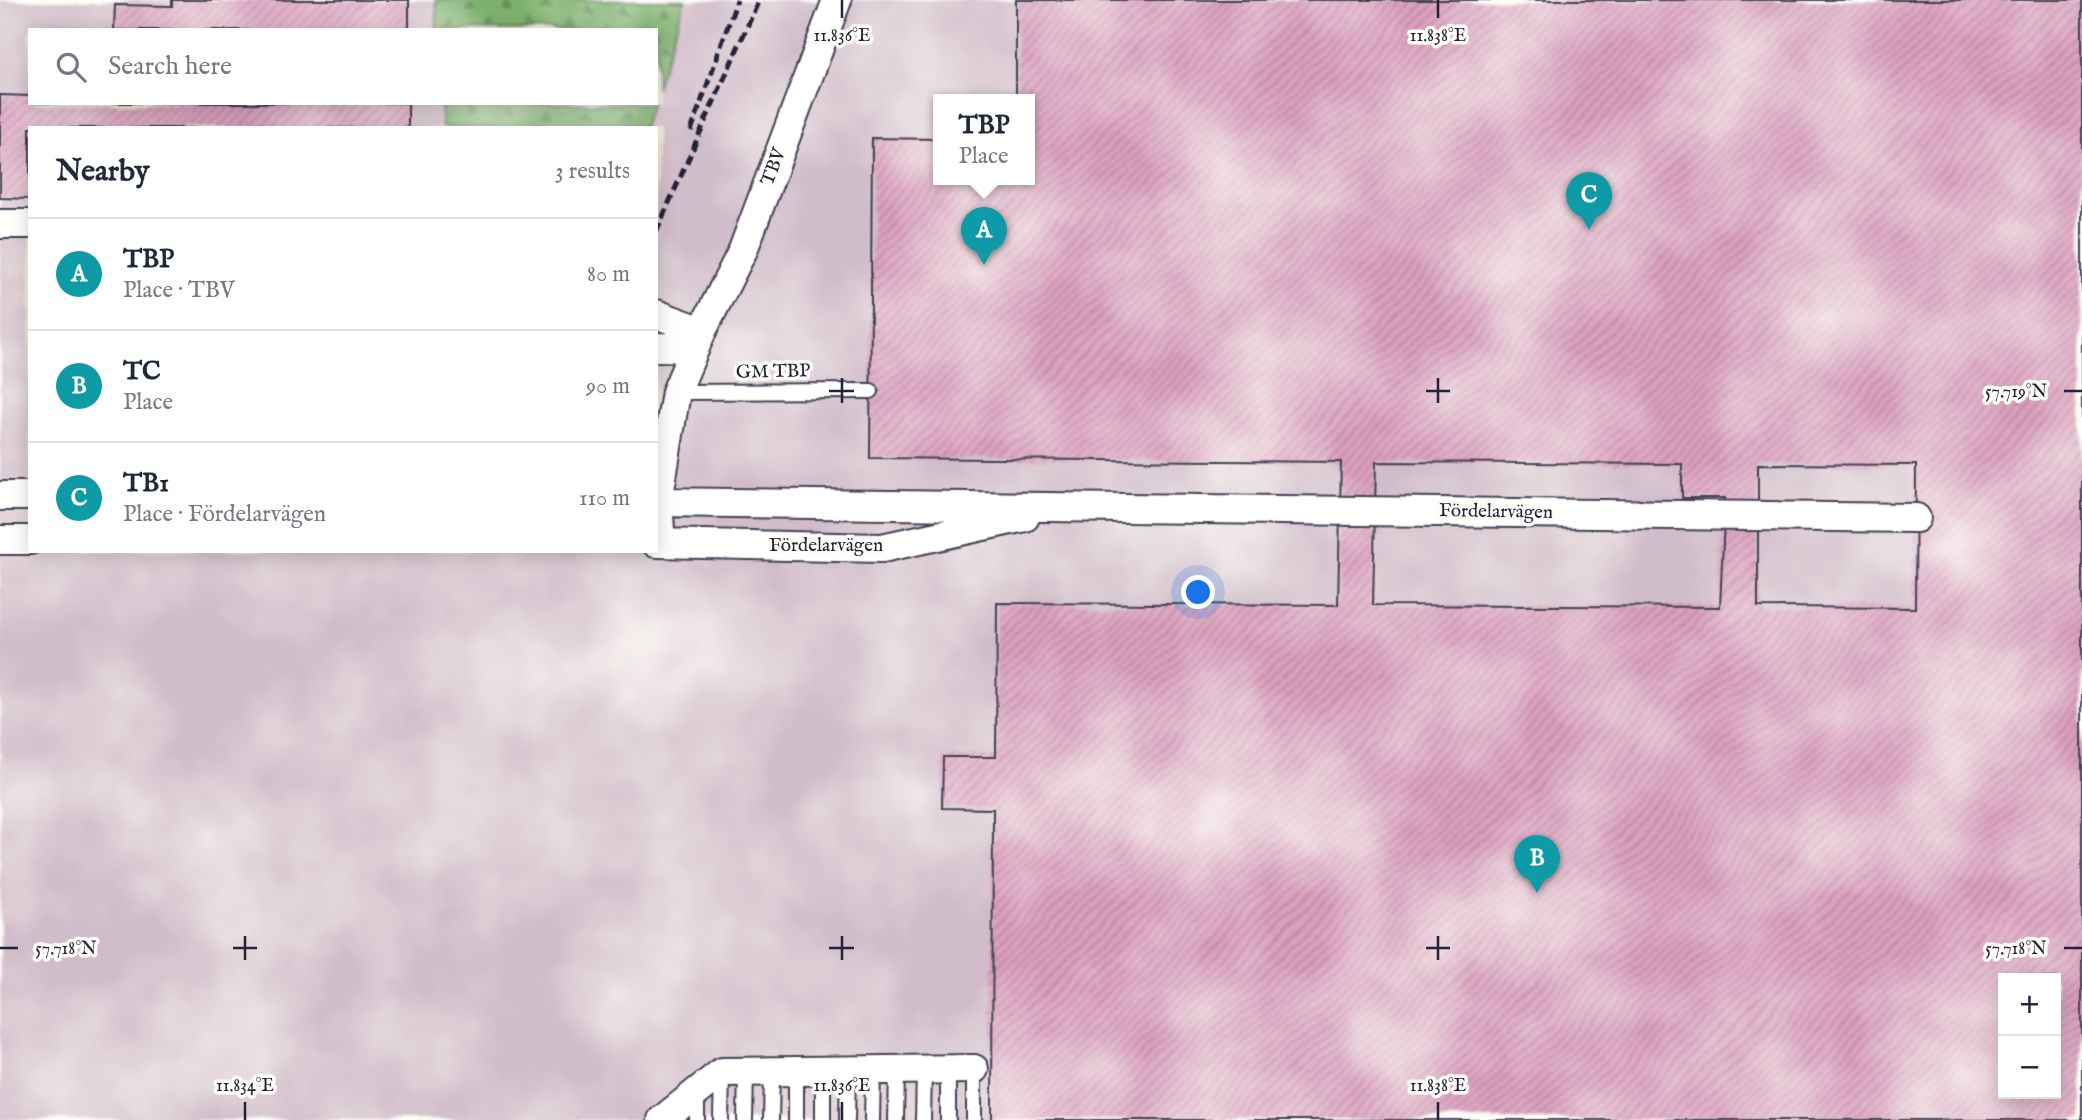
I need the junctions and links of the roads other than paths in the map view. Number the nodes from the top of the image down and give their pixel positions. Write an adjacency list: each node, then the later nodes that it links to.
1 (824, 0): 3 (street)
2 (837, 0): 3 (street, TBV)
3 (809, 75): 7 (street, TBV)
4 (0, 224): 5 (street)
5 (28, 224)
6 (658, 315): 7 (street)
7 (699, 339): 8 (street); 10 (street, TBV)
8 (658, 347)
9 (871, 391): 10 (lane, GM TBP)
10 (676, 392): 13 (street, TBV)
11 (0, 496): 12 (street)
12 (28, 496)
13 (658, 496)
14 (658, 502): 15 (street, Fördelarvägen)
15 (1075, 506): 16 (street, Fördelarvägen); 20 (street, Fördelarvägen)
16 (1916, 518)
17 (658, 522): 20 (street, TBV)
18 (0, 540): 19 (street)
19 (28, 540)
20 (659, 543)
21 (848, 1070): 22 (street); 25 (lane); 26 (lane); 27 (lane); 28 (lane); 29 (lane); 30 (lane); 31 (lane); 32 (lane); 33 (lane); 34 (lane); 35 (lane)
22 (697, 1092): 23 (street); 24 (lane)
23 (662, 1120)
24 (697, 1120)
25 (721, 1120)
26 (745, 1120)
27 (771, 1120)
28 (796, 1120)
29 (823, 1120)
30 (847, 1120)
31 (872, 1120)
32 (896, 1120)
33 (923, 1120)
34 (948, 1120)
35 (974, 1120)

